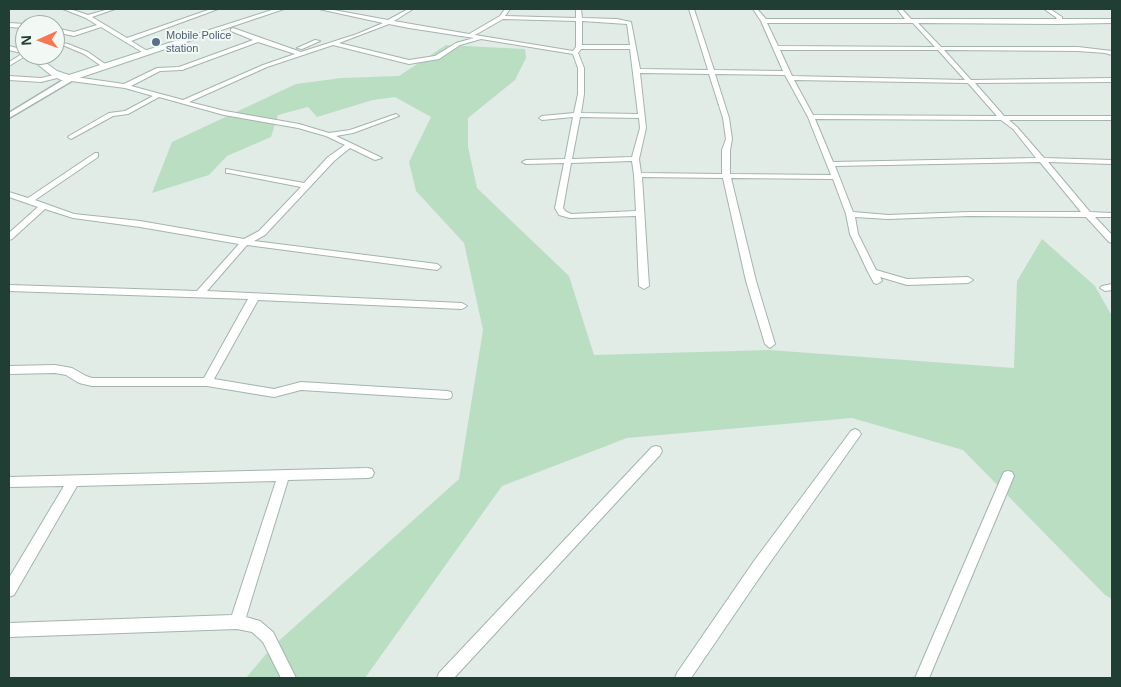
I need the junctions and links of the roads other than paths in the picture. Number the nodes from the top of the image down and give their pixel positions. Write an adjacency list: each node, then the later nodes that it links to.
1 (66, 9): 13 (street)
2 (113, 9): 13 (street)
3 (216, 9): 26 (street)
4 (281, 9): 37 (main road)
5 (321, 9): 17 (street)
6 (411, 9): 17 (street)
7 (507, 9): 14 (street)
8 (579, 9): 15 (street)
9 (691, 9): 42 (street)
10 (755, 9): 16 (street)
11 (898, 9): 18 (street)
12 (1046, 9): 19 (street)
13 (88, 17): 21 (street)
14 (502, 17): 15 (street); 24 (street)
15 (578, 20): 32 (street); 34 (street)
16 (764, 21): 18 (street); 33 (street)
17 (389, 22): 24 (street); 29 (street)
18 (913, 22): 19 (street); 31 (street)
19 (1056, 22): 20 (street)
20 (1112, 22)
21 (100, 26): 23 (street); 26 (street)
22 (232, 30): 27 (street)
23 (66, 32)
24 (471, 35): 25 (street)
25 (484, 38): 29 (street); 34 (street)
26 (127, 40): 37 (street)
27 (258, 40): 35 (street); 49 (street)
28 (317, 41): 35 (street)
29 (334, 44): 38 (street)
30 (65, 45): 40 (street)
31 (940, 47): 33 (street); 36 (street); 48 (street)
32 (633, 48): 34 (street); 41 (street)
33 (777, 48): 43 (street)
34 (577, 50): 52 (street)
35 (292, 51): 38 (street)
36 (1110, 51)
37 (148, 53): 40 (main road)
38 (300, 54): 51 (street)
39 (44, 65): 44 (main road)
40 (105, 66): 46 (main road)
41 (637, 71): 42 (street); 55 (street)
42 (711, 72): 43 (street); 73 (street)
43 (788, 75): 48 (street); 56 (street)
44 (59, 76): 45 (street); 46 (main road)
45 (9, 78)
46 (71, 78): 49 (street); 53 (street)
47 (1112, 80): 48 (street)
48 (969, 81): 58 (street)
49 (125, 86): 50 (street)
50 (159, 95): 51 (street); 61 (street)
51 (182, 102): 60 (street)
52 (577, 115): 55 (street); 57 (street); 66 (street)
53 (9, 116)
54 (396, 116): 60 (street)
55 (642, 116): 65 (street)
56 (811, 117): 58 (street); 70 (street)
57 (542, 118)
58 (1003, 118): 59 (street); 67 (street)
59 (1112, 118)
60 (328, 135): 62 (street)
61 (71, 137)
62 (350, 145): 64 (street); 75 (street)
63 (95, 155): 77 (street)
64 (378, 158)
65 (635, 159): 66 (street); 72 (street)
66 (567, 160): 68 (street); 79 (street)
67 (1042, 160): 69 (street); 70 (street); 81 (street)
68 (526, 162)
69 (1112, 162)
70 (830, 164): 74 (street)
71 (229, 171): 75 (street)
72 (638, 175): 73 (street); 79 (street)
73 (726, 175): 74 (street); 95 (street)
74 (836, 177): 80 (street)
75 (307, 186): 85 (street)
76 (9, 194): 77 (street)
77 (29, 201): 78 (street)
78 (43, 207): 83 (street); 85 (street)
79 (640, 213): 90 (street)
80 (850, 214): 81 (street); 87 (street)
81 (1087, 214): 82 (street); 84 (street)
82 (1112, 215)
83 (9, 237)
84 (1112, 240)
85 (245, 242): 86 (street); 92 (street)
86 (437, 267)
87 (872, 272): 88 (street); 89 (street)
88 (968, 280)
89 (877, 281)
90 (644, 286)
91 (9, 288): 92 (street)
92 (199, 294): 93 (street)
93 (254, 298): 94 (street); 97 (street)
94 (462, 306)
95 (770, 344)
96 (9, 370): 97 (street)
97 (208, 382): 98 (street)
98 (447, 395)
99 (855, 434): 111 (street)
100 (656, 451): 110 (street)
101 (368, 472): 102 (street)
102 (283, 476): 104 (street); 107 (street)
103 (1008, 476): 112 (street)
104 (74, 480): 105 (street); 106 (street)
105 (9, 482)
106 (9, 590)
107 (238, 622): 108 (street); 109 (street)
108 (9, 630)
109 (289, 678)
110 (444, 678)
111 (682, 678)
112 (922, 678)

